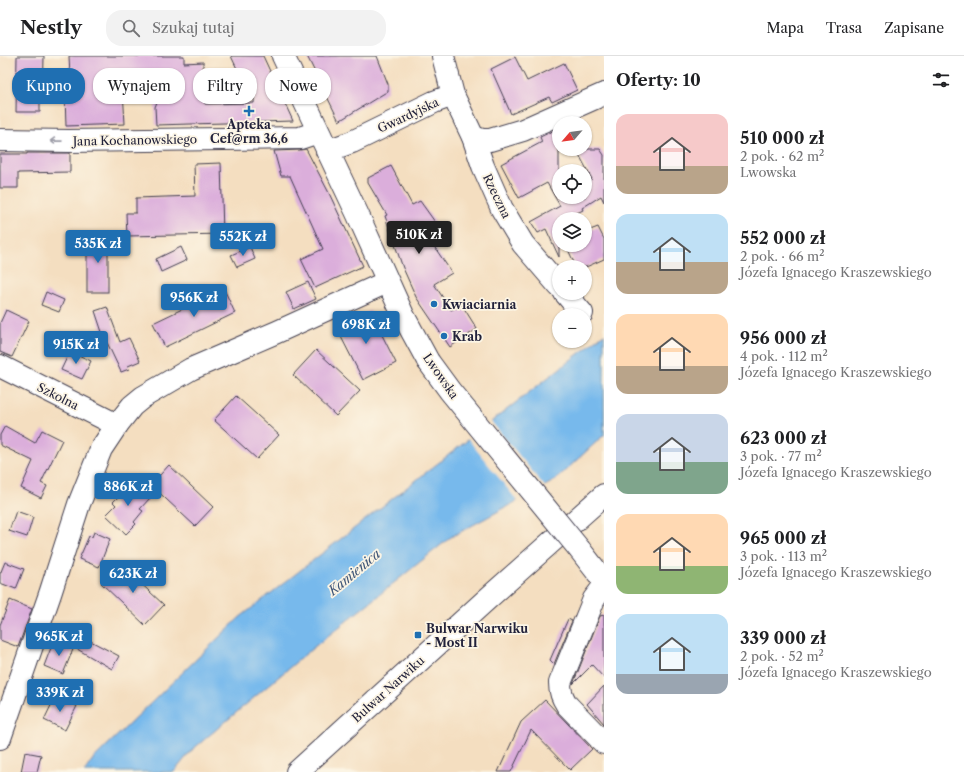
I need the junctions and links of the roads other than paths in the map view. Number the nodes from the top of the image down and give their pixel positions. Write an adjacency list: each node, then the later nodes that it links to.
1 (283, 56): 7 (street, Lwowska)
2 (443, 56): 4 (street, Gwardyjska)
3 (604, 94): 5 (street)
4 (453, 95): 5 (street, Rzeczna); 7 (street, Gwardyjska)
5 (473, 137): 8 (street, Rzeczna)
6 (0, 140): 7 (street, Jana Kochanowskiego, one-way to 6)
7 (322, 141): 9 (street, Lwowska)
8 (552, 278)
9 (387, 282): 13 (street); 15 (street, Lwowska, bridge)
10 (571, 300): 11 (street)
11 (577, 308)
12 (0, 366): 13 (street, Szkolna)
13 (117, 425): 17 (street)
14 (604, 495): 19 (street, Bulwar Narwiku)
15 (600, 568)
16 (604, 586): 18 (street)
17 (0, 738)
18 (604, 743)
19 (297, 772)

